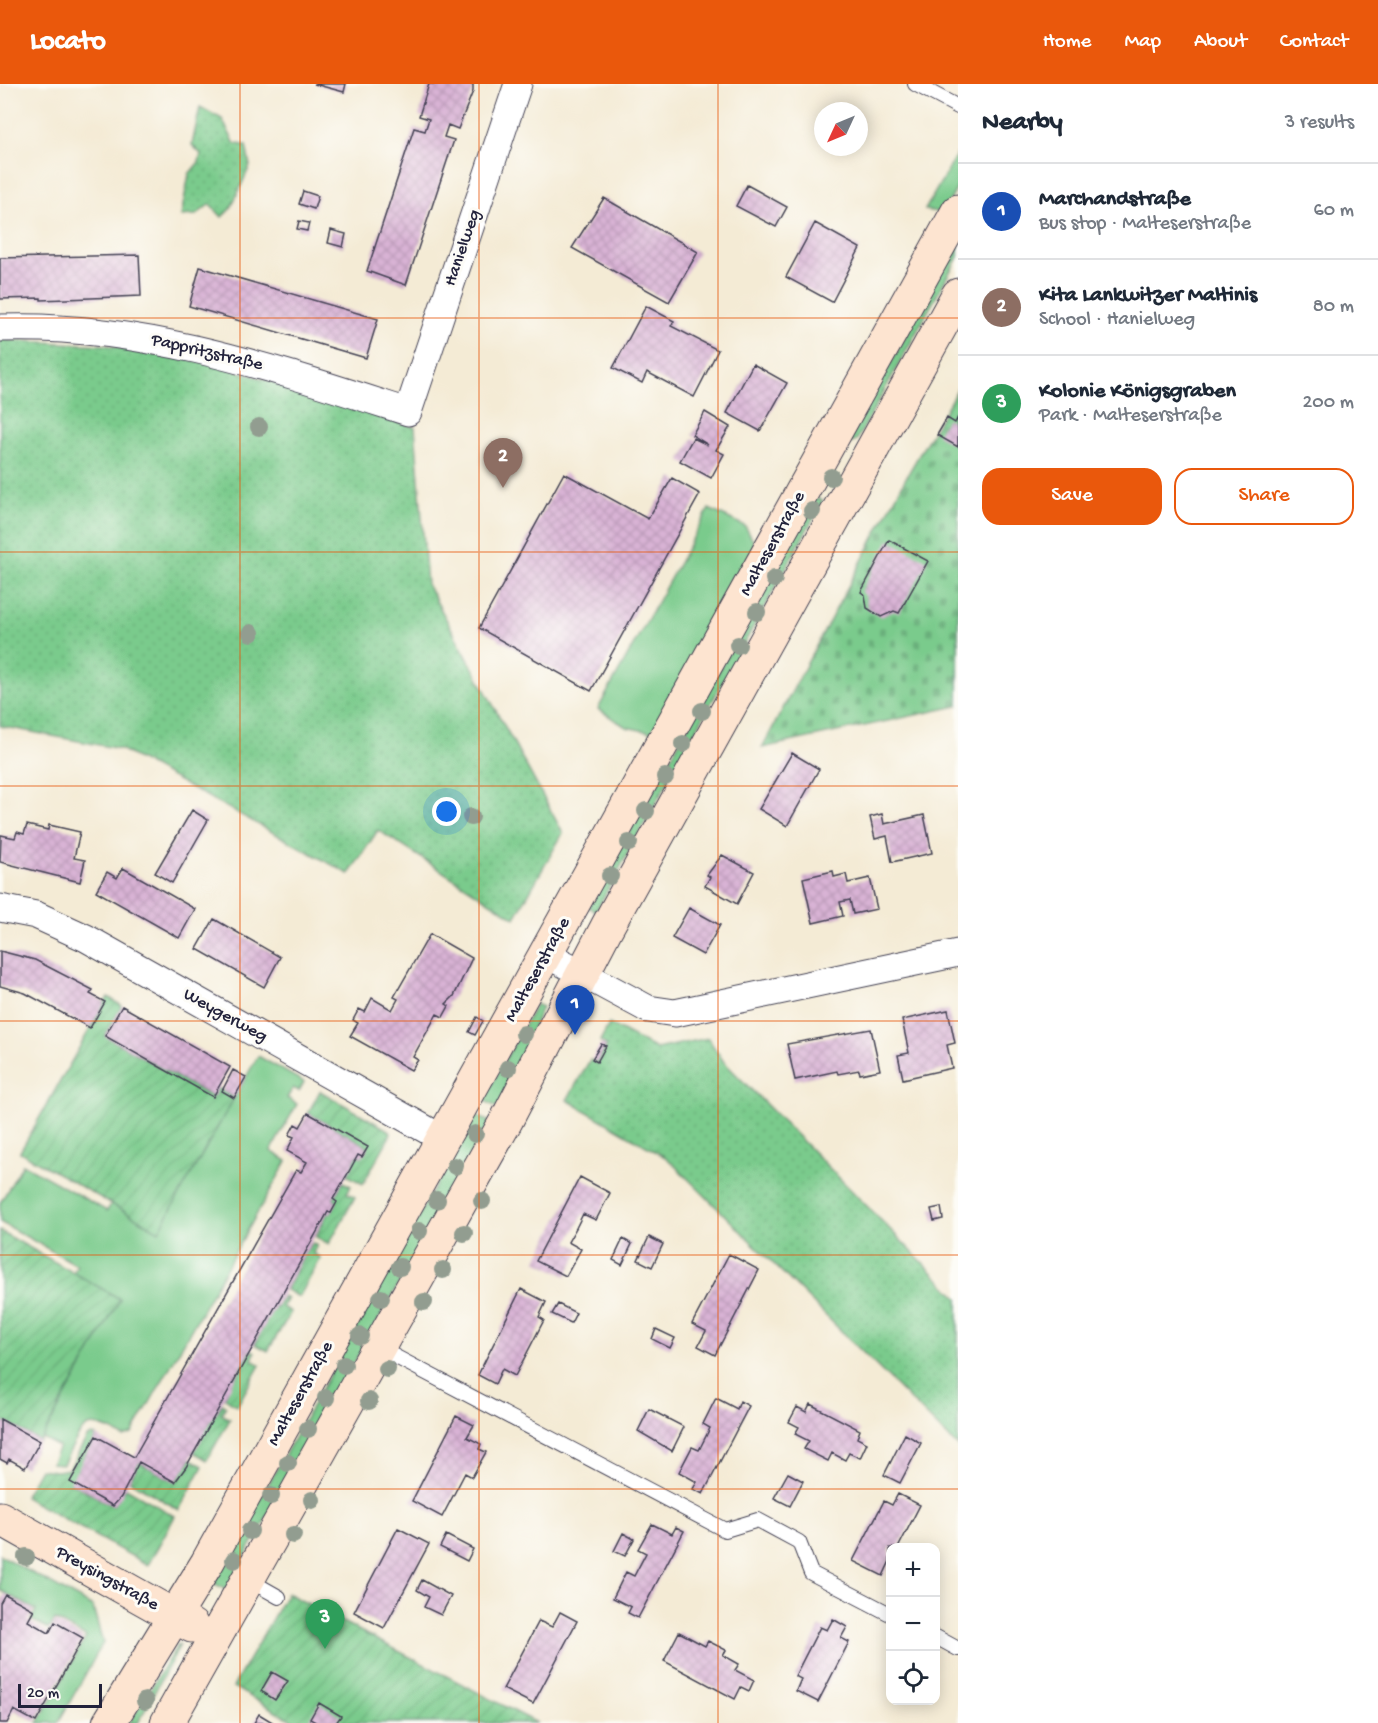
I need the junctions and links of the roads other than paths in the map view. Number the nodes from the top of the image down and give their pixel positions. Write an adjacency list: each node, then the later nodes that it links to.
1 (518, 84): 7 (street, Hanielweg)
2 (915, 84): 3 (lane)
3 (958, 107)
4 (958, 212): 8 (main road, Malteserstraße)
5 (958, 295): 9 (main road)
6 (0, 328): 7 (street, Pappritzstraße)
7 (408, 412)
8 (828, 444): 9 (main road); 12 (main road, Malteserstraße)
9 (864, 464): 13 (main road)
10 (0, 908): 14 (street, Weygerweg)
11 (958, 953): 13 (street)
12 (546, 954): 13 (street); 14 (main road, Malteserstraße)
13 (583, 975): 15 (main road)
14 (443, 1139): 20 (main road, Malteserstraße)
15 (379, 1348): 17 (main road); 19 (lane)
16 (0, 1518): 20 (main road, Preysingstraße)
17 (249, 1580): 18 (lane); 21 (main road)
18 (279, 1597)
19 (886, 1611)
20 (174, 1616): 21 (main road, Preysingstraße); 24 (main road, Malteserstraße)
21 (215, 1638): 25 (main road)
22 (940, 1639): 23 (lane)
23 (958, 1649)
24 (110, 1723)
25 (167, 1723)

